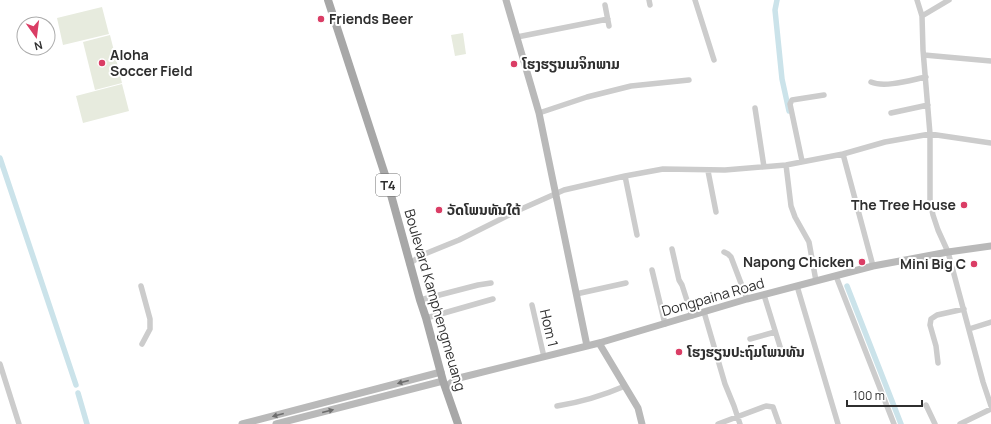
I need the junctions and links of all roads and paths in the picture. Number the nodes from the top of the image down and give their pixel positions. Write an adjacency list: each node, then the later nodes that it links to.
1 (328, 0): 37 (main road, Boulevard Kamphengmeuang / T4)
2 (506, 0): 10 (street)
3 (695, 0): 12 (street)
4 (917, 0): 7 (street)
5 (949, 0): 7 (street)
6 (605, 6): 8 (street)
7 (922, 16): 11 (street)
8 (608, 19): 9 (street); 10 (street)
9 (609, 26)
10 (517, 37): 20 (street)
11 (924, 55): 13 (street); 14 (street)
12 (714, 60)
13 (991, 61)
14 (926, 78): 16 (street); 18 (street)
15 (689, 80): 20 (street)
16 (871, 82)
17 (824, 95): 25 (street)
18 (928, 105): 21 (street); 22 (street)
19 (754, 108): 27 (street)
20 (539, 113): 30 (street)
21 (891, 113)
22 (930, 134): 23 (street); 24 (street); 36 (street)
23 (991, 143)
24 (843, 154): 25 (street); 38 (street)
25 (802, 161): 26 (street)
26 (786, 165): 27 (street); 41 (street)
27 (764, 166): 28 (street)
28 (708, 170): 29 (street); 31 (street)
29 (625, 176): 30 (street); 32 (street)
30 (555, 193): 37 (street); 46 (street)
31 (716, 212)
32 (637, 235)
33 (991, 246): 36 (street, Dongpaina Road)
34 (672, 249): 54 (street)
35 (724, 252): 49 (street)
36 (948, 252): 38 (street, Dongpaina Road); 52 (street)
37 (409, 264): 50 (main road, Boulevard Kamphengmeuang / T4)
38 (873, 266): 40 (street, Dongpaina Road)
39 (652, 270): 57 (street)
40 (836, 276): 41 (street, Dongpaina Road); 84 (street)
41 (816, 281): 45 (street, Dongpaina Road)
42 (490, 283): 50 (street)
43 (626, 283): 46 (street)
44 (141, 286): 62 (street)
45 (798, 286): 47 (street, Dongpaina Road); 83 (street)
46 (576, 294): 63 (street)
47 (764, 295): 49 (street, Dongpaina Road); 59 (street)
48 (493, 299): 55 (street)
49 (747, 299): 53 (street, Dongpaina Road)
50 (420, 300): 55 (main road, Boulevard Kamphengmeuang / T4)
51 (532, 305): 65 (street, Hom 1)
52 (964, 308): 58 (street); 66 (street)
53 (704, 312): 54 (street, Dongpaina Road); 74 (street)
54 (692, 316): 57 (street, Dongpaina Road)
55 (426, 318): 68 (main road, Boulevard Kamphengmeuang / T4)
56 (991, 322): 58 (street)
57 (666, 324): 61 (street, Dongpaina Road)
58 (969, 329): 73 (street)
59 (776, 332): 60 (street); 64 (street)
60 (750, 339)
61 (599, 343): 63 (street, Dongpaina Road); 70 (street)
62 (142, 344)
63 (587, 346): 65 (street, Dongpaina Road)
64 (782, 353)
65 (544, 356): 69 (street, Dongpaina Road)
66 (938, 363)
67 (0, 364): 75 (street)
68 (441, 372): 69 (main road, Boulevard Kamphengmeuang / T4); 76 (street, one-way to 76)
69 (445, 384): 77 (street, Dongpaina Road, one-way to 69); 78 (main road, Boulevard Kamphengmeuang / T4)
70 (625, 386): 72 (street); 79 (street)
71 (926, 405): 85 (street)
72 (557, 406)
73 (991, 408): 86 (street)
74 (738, 416): 80 (street); 81 (street); 82 (street)
75 (20, 424)
76 (242, 424)
77 (276, 424)
78 (458, 424)
79 (642, 424)
80 (718, 424)
81 (740, 424)
82 (779, 424)
83 (838, 424)
84 (894, 424)
85 (935, 424)
86 (960, 424)

